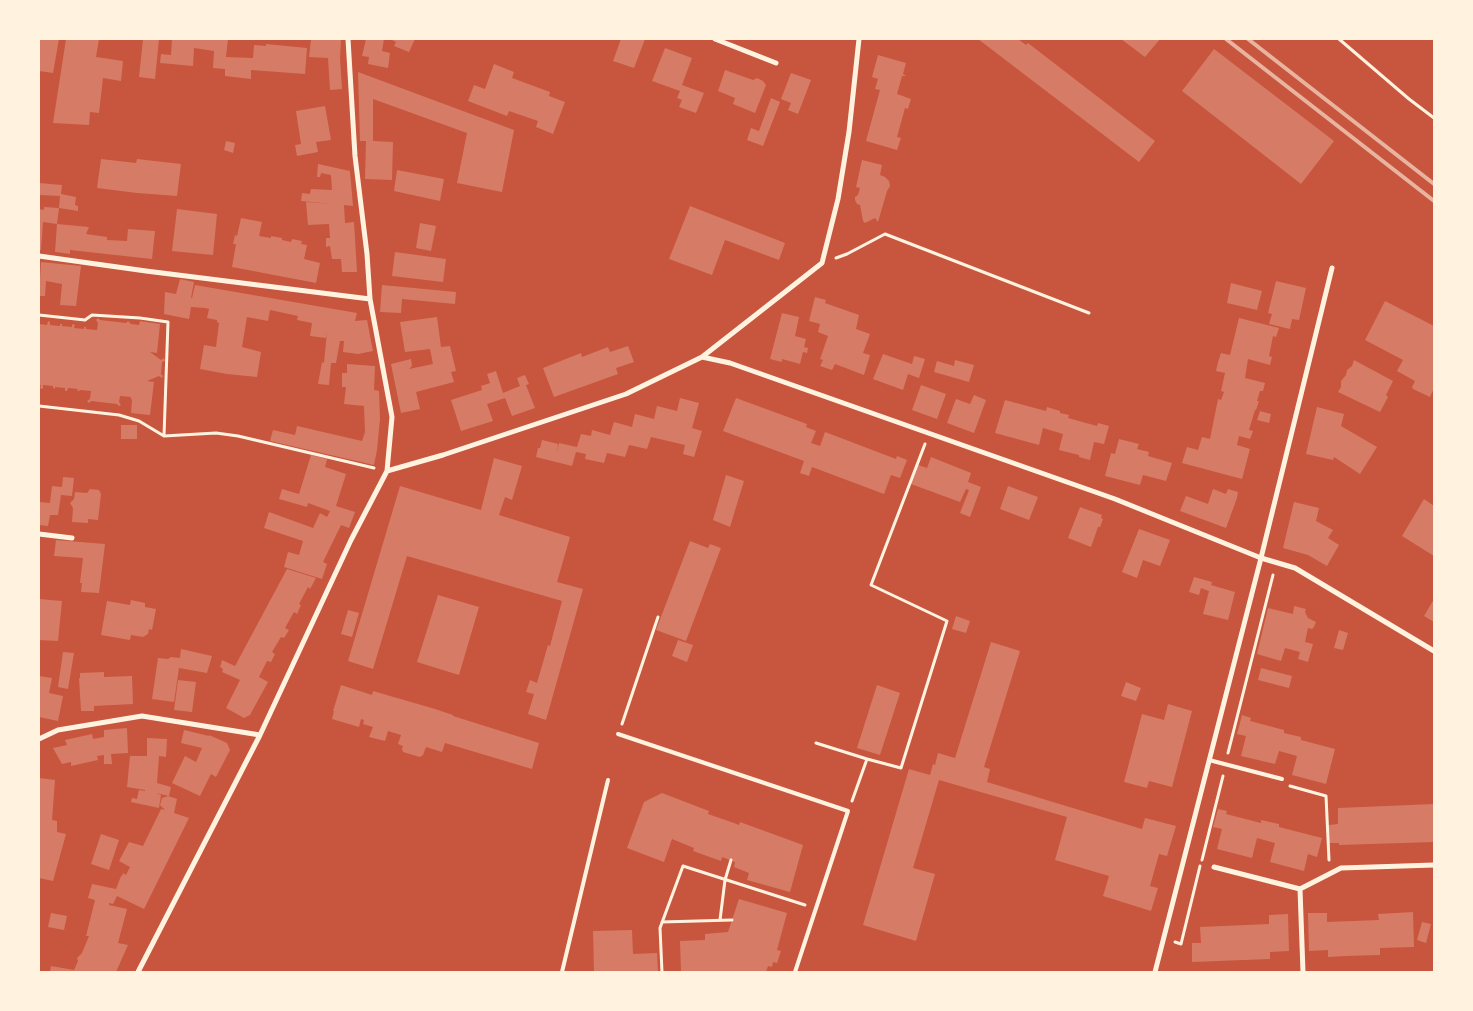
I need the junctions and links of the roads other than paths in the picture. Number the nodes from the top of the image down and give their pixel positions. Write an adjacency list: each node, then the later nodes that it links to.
1 (348, 39): 7 (street)
2 (715, 39): 4 (street)
3 (859, 39): 8 (street)
4 (776, 62)
5 (39, 256): 7 (street)
6 (1332, 268): 12 (street)
7 (370, 299): 9 (street)
8 (702, 358): 9 (street); 12 (street)
9 (387, 471): 15 (street)
10 (39, 534): 11 (street)
11 (72, 538)
12 (1261, 558): 13 (street); 17 (street)
13 (1434, 651)
14 (618, 734): 25 (lane)
15 (260, 735): 16 (street); 23 (street)
16 (39, 739)
17 (1209, 760): 18 (lane); 26 (street)
18 (1282, 779)
19 (608, 780): 24 (lane)
20 (1434, 865): 22 (street)
21 (1214, 867): 22 (street)
22 (1300, 889): 27 (street)
23 (138, 972)
24 (562, 972)
25 (795, 972)
26 (1155, 972)
27 (1303, 972)

